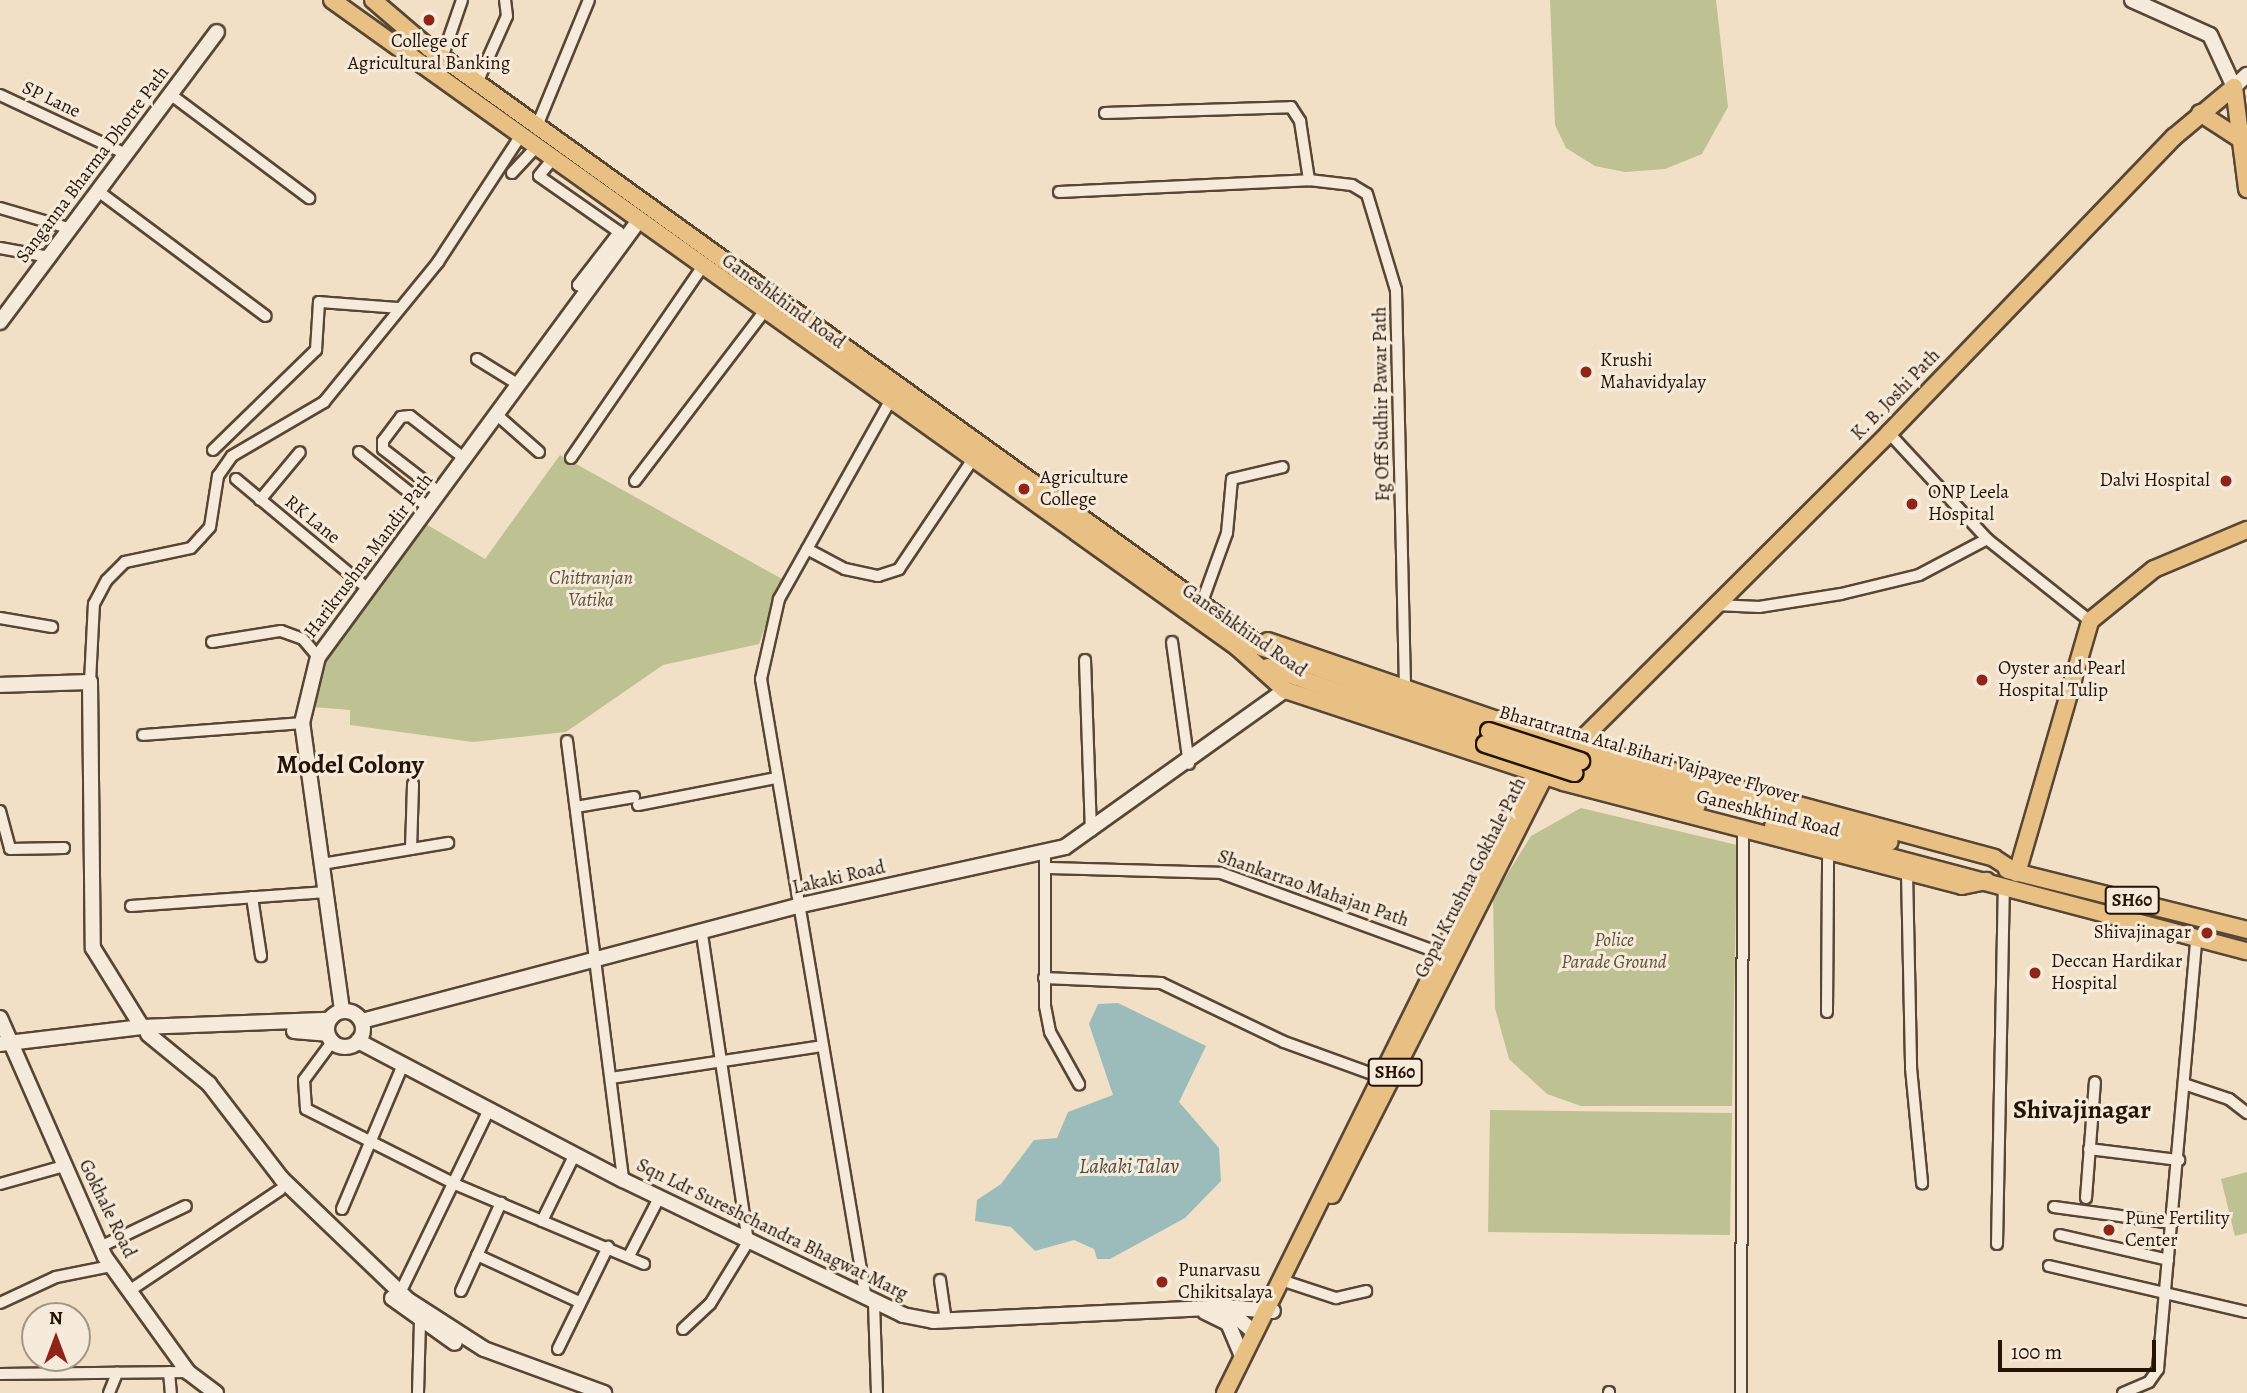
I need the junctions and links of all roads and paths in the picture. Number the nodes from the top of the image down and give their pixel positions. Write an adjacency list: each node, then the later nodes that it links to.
1 (332, 0): 9 (main road, Ganeshkhind Road)
2 (373, 0): 8 (main road, Ganeshkhind Road)
3 (462, 0): 8 (street)
4 (505, 0): 11 (street)
5 (589, 0): 16 (street)
6 (2132, 0): 10 (street)
7 (217, 32): 12 (street, Sanganna Bharma Dhotre Path)
8 (435, 53): 9 (main road); 11 (main road, Ganeshkhind Road)
9 (417, 65): 18 (main road, Ganeshkhind Road)
10 (2243, 82): 15 (main road, K. B. Joshi Path); 17 (main road)
11 (477, 83): 16 (main road, Ganeshkhind Road)
12 (170, 94): 20 (street, Sanganna Bharma Dhotre Path); 27 (street)
13 (0, 95): 20 (street, SP Lane)
14 (1105, 113): 24 (street)
15 (2200, 113): 17 (main road); 43 (main road, K. B. Joshi Path)
16 (537, 126): 61 (main road, Ganeshkhind Road)
17 (2237, 137): 23 (main road)
18 (519, 138): 19 (main road, Ganeshkhind Road); 35 (street)
19 (534, 149): 21 (main road, Ganeshkhind Road); 22 (street)
20 (125, 154): 25 (street, Sanganna Bharma Dhotre Path)
21 (551, 161): 29 (main road, Ganeshkhind Road); 34 (street)
22 (512, 173)
23 (2246, 179)
24 (1309, 180): 26 (street); 74 (street, Fg Off Sudhir Pawar Path)
25 (98, 191): 30 (street, Sanganna Bharma Dhotre Path); 37 (street)
26 (1059, 192)
27 (309, 198)
28 (0, 208): 30 (street)
29 (637, 223): 33 (main road, Ganeshkhind Road); 34 (street, Harikrushna Mandir Path)
30 (68, 228): 32 (street, Sanganna Bharma Dhotre Path)
31 (0, 248): 32 (street)
32 (49, 257): 38 (street, Sanganna Bharma Dhotre Path)
33 (701, 269): 36 (main road, Ganeshkhind Road); 48 (street)
34 (588, 290): 40 (street, Harikrushna Mandir Path)
35 (399, 308): 44 (street); 71 (street)
36 (763, 313): 41 (main road, Ganeshkhind Road); 53 (street)
37 (267, 316)
38 (0, 322)
39 (477, 359): 40 (street)
40 (519, 385): 42 (street, Harikrushna Mandir Path)
41 (889, 403): 50 (main road, Ganeshkhind Road); 59 (street)
42 (497, 415): 47 (street); 49 (street, Harikrushna Mandir Path)
43 (1889, 433): 58 (street); 62 (main road, K. B. Joshi Path)
44 (213, 450)
45 (300, 452): 55 (street)
46 (359, 452): 56 (street)
47 (539, 452)
48 (571, 458)
49 (465, 459): 54 (street, Harikrushna Mandir Path); 54 (street)
50 (971, 462): 59 (street); 66 (main road, Ganeshkhind Road)
51 (1283, 467): 61 (street)
52 (236, 479): 55 (street, RK Lane)
53 (635, 481)
54 (440, 493): 56 (street, Harikrushna Mandir Path)
55 (262, 502): 60 (street, RK Lane)
56 (429, 508): 60 (street, Harikrushna Mandir Path)
57 (2247, 530): 64 (main road)
58 (1987, 539): 62 (street); 64 (street)
59 (807, 549): 83 (street)
60 (369, 590): 69 (street, Harikrushna Mandir Path)
61 (1202, 601): 66 (main road, Ganeshkhind Road)
62 (1716, 605): 79 (main road, K. B. Joshi Path)
63 (0, 618): 65 (street)
64 (2090, 621): 97 (main road)
65 (52, 626)
66 (1239, 640): 73 (main road, Ganeshkhind Road); 74 (main road, Ganeshkhind Road); 77 (main road, Bharatratna Atal Bihari Vajpayee Flyover)
67 (212, 642): 69 (street)
68 (1172, 642): 80 (street)
69 (318, 657): 75 (street, Harikrushna Mandir Path)
70 (1085, 660): 88 (street)
71 (90, 682): 72 (street); 116 (street)
72 (0, 685)
73 (1285, 691): 77 (main road, Ganeshkhind Road); 80 (street, Lakaki Road)
74 (1405, 691): 77 (main road, Ganeshkhind Road)
75 (302, 723): 76 (street); 94 (street, Harikrushna Mandir Path)
76 (143, 736)
77 (1489, 739): 79 (main road, Ganeshkhind Road); 81 (main road, Bharatratna Atal Bihari Vajpayee Flyover, bridge); 82 (main road, Ganeshkhind Road)
78 (567, 741): 85 (street)
79 (1576, 744): 82 (main road, K. B. Joshi Path); 97 (main road, Ganeshkhind Road / SH60)
80 (1188, 764): 88 (street, Lakaki Road)
81 (1578, 767): 97 (main road, Bharatratna Atal Bihari Vajpayee Flyover); 98 (main road, Bharatratna Atal Bihari Vajpayee Flyover)
82 (1544, 777): 87 (main road, Ganeshkhind Road / SH60); 108 (main road, Gopal Krushna Gokhale Path / SH60); 160 (main road, Gopal Krushna Gokhale Path / SH60)
83 (775, 778): 85 (street); 103 (street)
84 (413, 784): 91 (street)
85 (576, 807): 110 (street)
86 (0, 811): 90 (street)
87 (1743, 829): 92 (main road, Ganeshkhind Road / SH60); 193 (street)
88 (1091, 831): 93 (street, Lakaki Road)
89 (448, 843): 91 (street)
90 (64, 848)
91 (411, 849): 94 (street)
92 (1828, 851): 96 (main road, Ganeshkhind Road / SH60); 113 (street)
93 (1045, 852): 95 (street); 103 (street, Lakaki Road)
94 (322, 864): 100 (street, Harikrushna Mandir Path)
95 (1046, 868): 108 (street, Shankarrao Mahajan Path); 111 (street)
96 (1907, 872): 98 (main road, Ganeshkhind Road / SH60); 136 (street)
97 (2017, 873): 104 (main road, Ganeshkhind Road / SH60)
98 (1986, 881): 99 (main road, Ganeshkhind Road / SH60)
99 (2004, 887): 106 (main road, Ganeshkhind Road / SH60); 150 (street)
100 (326, 892): 101 (street); 112 (street, Harikrushna Mandir Path)
101 (252, 897): 102 (street); 109 (street)
102 (131, 906)
103 (797, 906): 105 (street, Lakaki Road); 120 (street)
104 (2247, 930)
105 (702, 933): 110 (street, Lakaki Road); 121 (street)
106 (2196, 939): 107 (main road, Ganeshkhind Road / SH60); 127 (street)
107 (2247, 951)
108 (1440, 953): 123 (main road, Gopal Krushna Gokhale Path / SH60)
109 (261, 956)
110 (595, 961): 115 (street, Lakaki Road); 124 (street)
111 (1044, 978): 123 (street); 126 (street)
112 (342, 1010): 115 (street); 117 (street)
113 (1827, 1012)
114 (0, 1018): 119 (street, Gokhale Road)
115 (362, 1021): 118 (street)
116 (145, 1031): 117 (street); 119 (street); 139 (street); 164 (street)
117 (329, 1032): 118 (street); 130 (street)
118 (358, 1041): 122 (street, Sqn Ldr Sureshchandra Bhagwat Marg)
119 (5, 1043): 134 (street, Gokhale Road)
120 (822, 1046): 121 (street); 166 (street)
121 (721, 1062): 124 (street); 149 (street)
122 (401, 1069): 128 (street, Sqn Ldr Sureshchandra Bhagwat Marg); 130 (street)
123 (1378, 1076): 170 (main road, Gopal Krushna Gokhale Path / SH60)
124 (611, 1078): 135 (street)
125 (2095, 1082): 131 (street)
126 (1079, 1084)
127 (2187, 1085): 129 (street); 133 (street)
128 (488, 1112): 132 (street, Sqn Ldr Sureshchandra Bhagwat Marg); 138 (street)
129 (2247, 1113)
130 (371, 1141): 138 (street); 145 (street)
131 (2089, 1149): 133 (street); 141 (street)
132 (574, 1156): 135 (street, Sqn Ldr Sureshchandra Bhagwat Marg); 146 (street)
133 (2179, 1160): 147 (street)
134 (64, 1166): 137 (street); 151 (street, Gokhale Road)
135 (623, 1181): 140 (street, Sqn Ldr Sureshchandra Bhagwat Marg)
136 (1922, 1183)
137 (0, 1184)
138 (457, 1185): 142 (street); 164 (street)
139 (280, 1190): 161 (street); 164 (street)
140 (659, 1198): 149 (street, Sqn Ldr Sureshchandra Bhagwat Marg); 154 (street)
141 (2086, 1198)
142 (501, 1203): 146 (street); 153 (street)
143 (186, 1206): 151 (street)
144 (2054, 1207): 147 (street)
145 (342, 1209)
146 (542, 1221): 152 (street)
147 (2172, 1223): 155 (street)
148 (2060, 1235): 155 (street)
149 (748, 1242): 166 (street, Sqn Ldr Sureshchandra Bhagwat Marg); 175 (street)
150 (1997, 1244)
151 (100, 1247): 157 (street, Gokhale Road)
152 (608, 1247): 154 (street); 167 (street)
153 (477, 1255): 162 (street); 167 (street)
154 (629, 1256): 156 (street)
155 (2168, 1260): 165 (street)
156 (644, 1264)
157 (111, 1266): 161 (street, Gokhale Road); 168 (street)
158 (2049, 1266): 165 (street)
159 (940, 1280): 173 (street)
160 (1287, 1282): 163 (street); 170 (main road, Gopal Krushna Gokhale Path / SH60)
161 (129, 1291): 180 (street, Gokhale Road)
162 (461, 1291)
163 (1366, 1291)
164 (399, 1298): 174 (street); 182 (street)
165 (2165, 1298): 172 (street); 194 (street)
166 (870, 1301): 173 (street, Sqn Ldr Sureshchandra Bhagwat Marg); 190 (street)
167 (579, 1302): 177 (street)
168 (0, 1303)
169 (1225, 1307): 170 (street, Sqn Ldr Sureshchandra Bhagwat Marg); 171 (street, Sqn Ldr Sureshchandra Bhagwat Marg); 176 (street)
170 (1268, 1309): 176 (main road, Gopal Krushna Gokhale Path / SH60)
171 (1203, 1312): 173 (street, Sqn Ldr Sureshchandra Bhagwat Marg); 178 (street)
172 (2247, 1312)
173 (946, 1321)
174 (420, 1323): 182 (street); 187 (street)
175 (683, 1329)
176 (1255, 1333): 178 (main road, Gopal Krushna Gokhale Path / SH60); 192 (main road, Gopal Krushna Gokhale Path / SH60)
177 (558, 1349)
178 (1243, 1358): 191 (main road, Gopal Krushna Gokhale Path / SH60)
179 (169, 1372): 180 (street); 181 (street); 185 (street)
180 (188, 1372): 186 (street, Gokhale Road)
181 (117, 1373): 183 (street); 184 (street)
182 (533, 1373): 188 (street); 189 (street)
183 (0, 1374)
184 (110, 1393)
185 (171, 1393)
186 (216, 1393)
187 (418, 1393)
188 (572, 1393)
189 (604, 1393)
190 (877, 1393)
191 (1225, 1393)
192 (1235, 1393)
193 (1741, 1393)
194 (2123, 1393)

